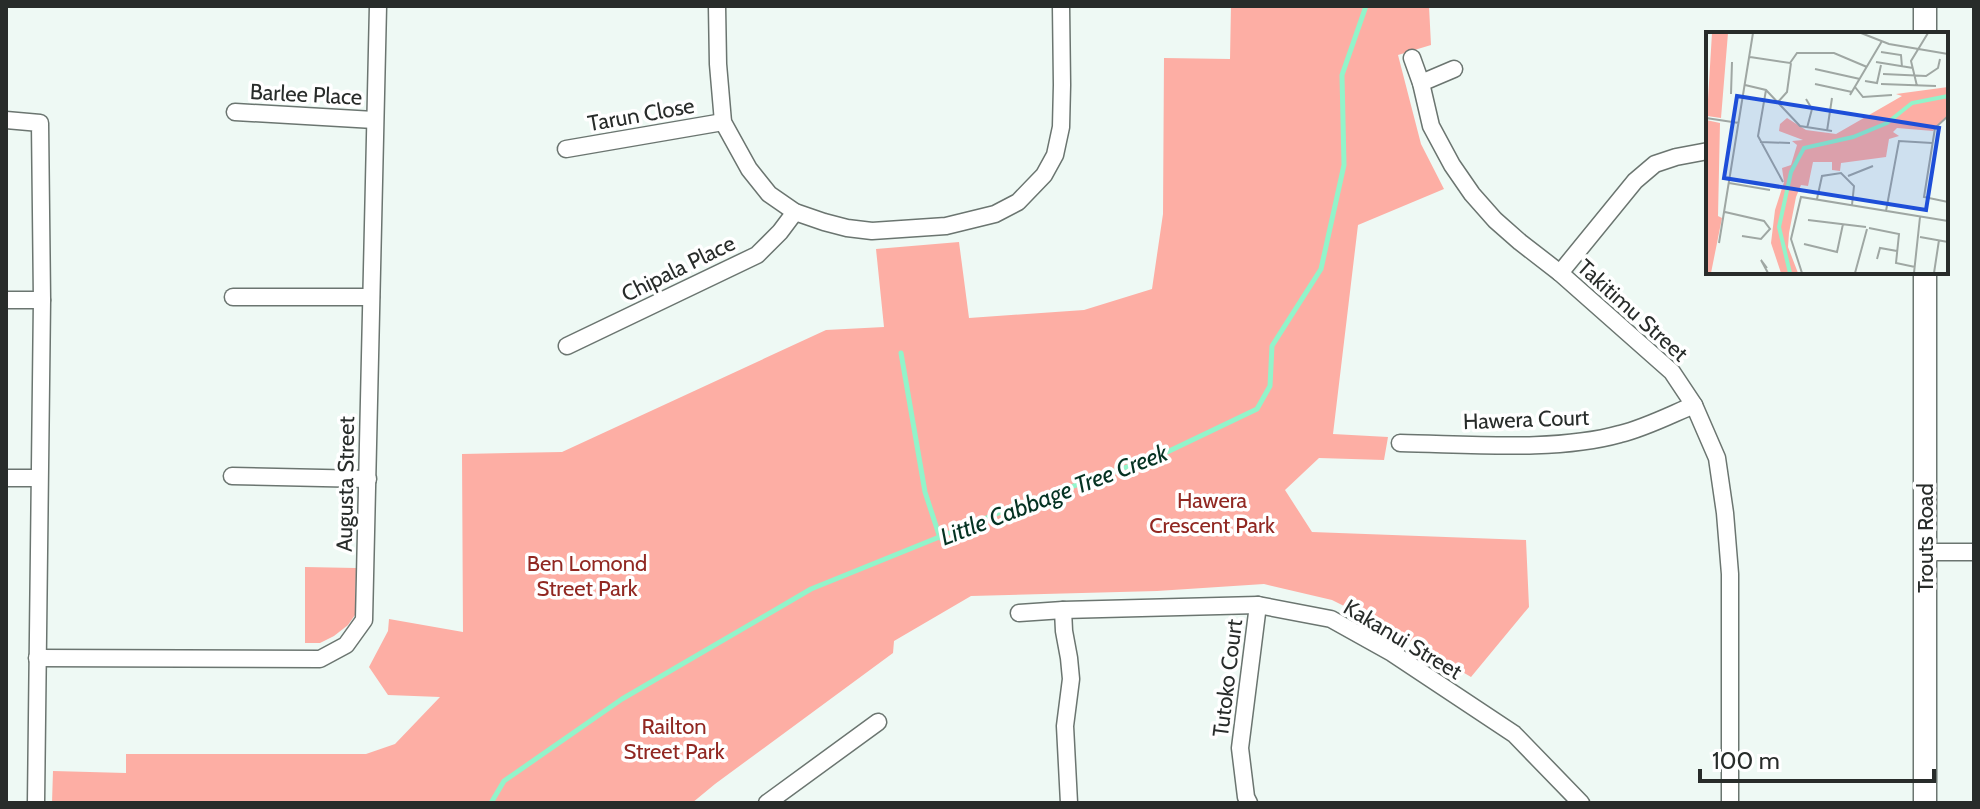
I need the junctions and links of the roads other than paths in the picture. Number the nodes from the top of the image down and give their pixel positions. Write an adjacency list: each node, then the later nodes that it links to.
1 (378, 6): 11 (street, Augusta Street)
2 (717, 6): 12 (street)
3 (1061, 6): 15 (street)
4 (1925, 6): 5 (street)
5 (1925, 32)
6 (1412, 58): 8 (street, Takitimu Street)
7 (1454, 69): 8 (street)
8 (1421, 83): 16 (street, Takitimu Street)
9 (235, 112): 11 (street, Barlee Place)
10 (6, 120): 21 (street)
11 (374, 120): 19 (street, Augusta Street)
12 (723, 122): 13 (street, Tarun Close); 15 (street)
13 (566, 149)
14 (1706, 151): 16 (street)
15 (795, 212): 22 (street, Chipala Place)
16 (1560, 273): 23 (street, Takitimu Street)
17 (1925, 274): 29 (street, Trouts Road)
18 (233, 297): 19 (street)
19 (371, 297): 28 (street, Augusta Street)
20 (6, 300): 21 (street)
21 (42, 300): 27 (street)
22 (567, 346)
23 (1694, 405): 24 (street, Hawera Court); 42 (street, Takitimu Street)
24 (1400, 443)
25 (232, 476): 28 (street)
26 (6, 478): 27 (street)
27 (39, 478): 34 (street)
28 (368, 479): 34 (street, Augusta Street)
29 (1925, 552): 30 (street); 43 (street, Trouts Road)
30 (1974, 552)
31 (1258, 605): 32 (street, Kakanui Street); 40 (street, Tutoko Court); 41 (street, Kakanui Street)
32 (1063, 610): 33 (street, Kakanui Street); 39 (street)
33 (1019, 613)
34 (37, 658): 37 (street)
35 (878, 722): 36 (street)
36 (785, 798): 38 (street)
37 (36, 803)
38 (767, 803)
39 (1069, 803)
40 (1249, 803)
41 (1581, 803)
42 (1730, 803)
43 (1925, 803)

